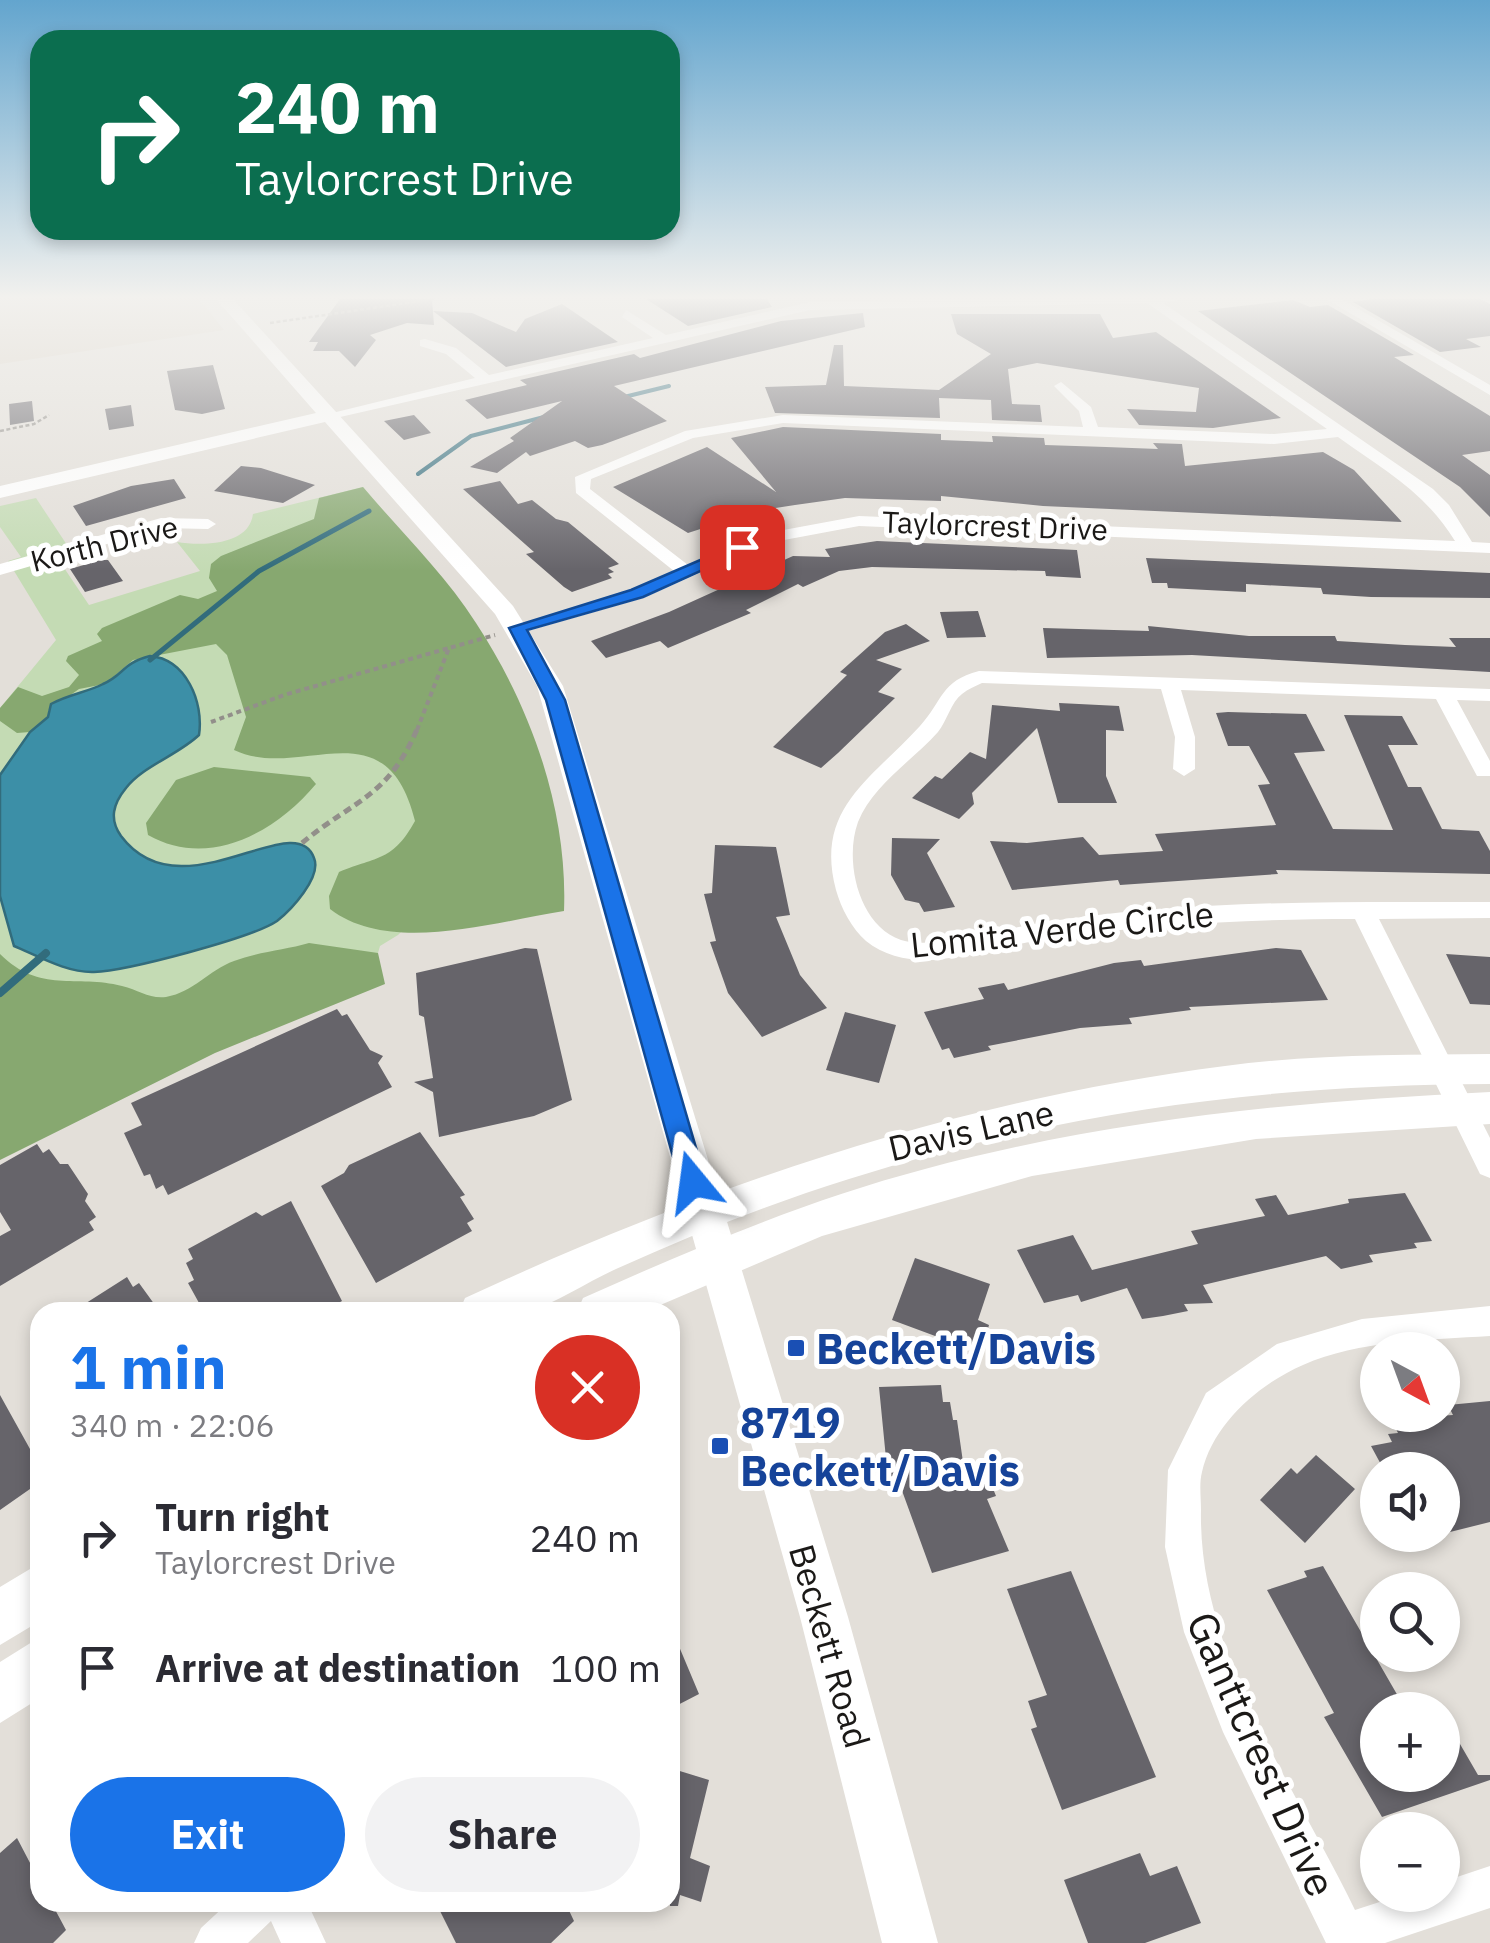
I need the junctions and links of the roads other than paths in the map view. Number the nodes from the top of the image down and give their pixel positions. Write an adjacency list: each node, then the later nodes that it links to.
1 (304, 390): 5 (street, Beckett Road)
2 (443, 390): 5 (street)
3 (1065, 390): 6 (street)
4 (1281, 390): 7 (street)
5 (327, 416): 8 (street); 14 (street, Beckett Road)
6 (1091, 430): 7 (street); 13 (street)
7 (1342, 432): 10 (street)
8 (0, 492)
9 (208, 524): 12 (street, Korth Drive)
10 (1468, 547): 11 (street, Taylorcrest Drive); 13 (street, Taylorcrest Drive)
11 (1490, 548)
12 (0, 570)
13 (686, 572): 14 (street, Taylorcrest Drive)
14 (518, 628): 26 (street, Beckett Road)
15 (1169, 684): 16 (street, Lomita Verde Circle); 18 (street); 20 (street, Lomita Verde Circle)
16 (1443, 693): 17 (street, Lomita Verde Circle); 19 (street)
17 (1490, 695)
18 (1184, 768)
19 (1485, 771)
20 (1362, 908): 21 (street, Lomita Verde Circle); 22 (street)
21 (1490, 910)
22 (1440, 1067): 23 (main road, Davis Lane); 24 (street); 26 (main road, Davis Lane)
23 (1490, 1069)
24 (1475, 1109): 25 (street); 27 (main road, Davis Lane)
25 (1490, 1166)
26 (701, 1211): 27 (street, Beckett Road); 28 (main road, Davis Lane)
27 (716, 1258): 29 (main road, Davis Lane); 41 (street, Beckett Road)
28 (501, 1302)
29 (620, 1302)
30 (1490, 1321): 38 (street, Ganttcrest Drive)
31 (30, 1596): 32 (main road)
32 (0, 1619)
33 (30, 1672): 34 (main road)
34 (0, 1696)
35 (1490, 1888): 38 (street)
36 (249, 1912): 39 (street)
37 (289, 1912): 40 (street)
38 (1346, 1939)
39 (216, 1943)
40 (304, 1943)
41 (910, 1943)

